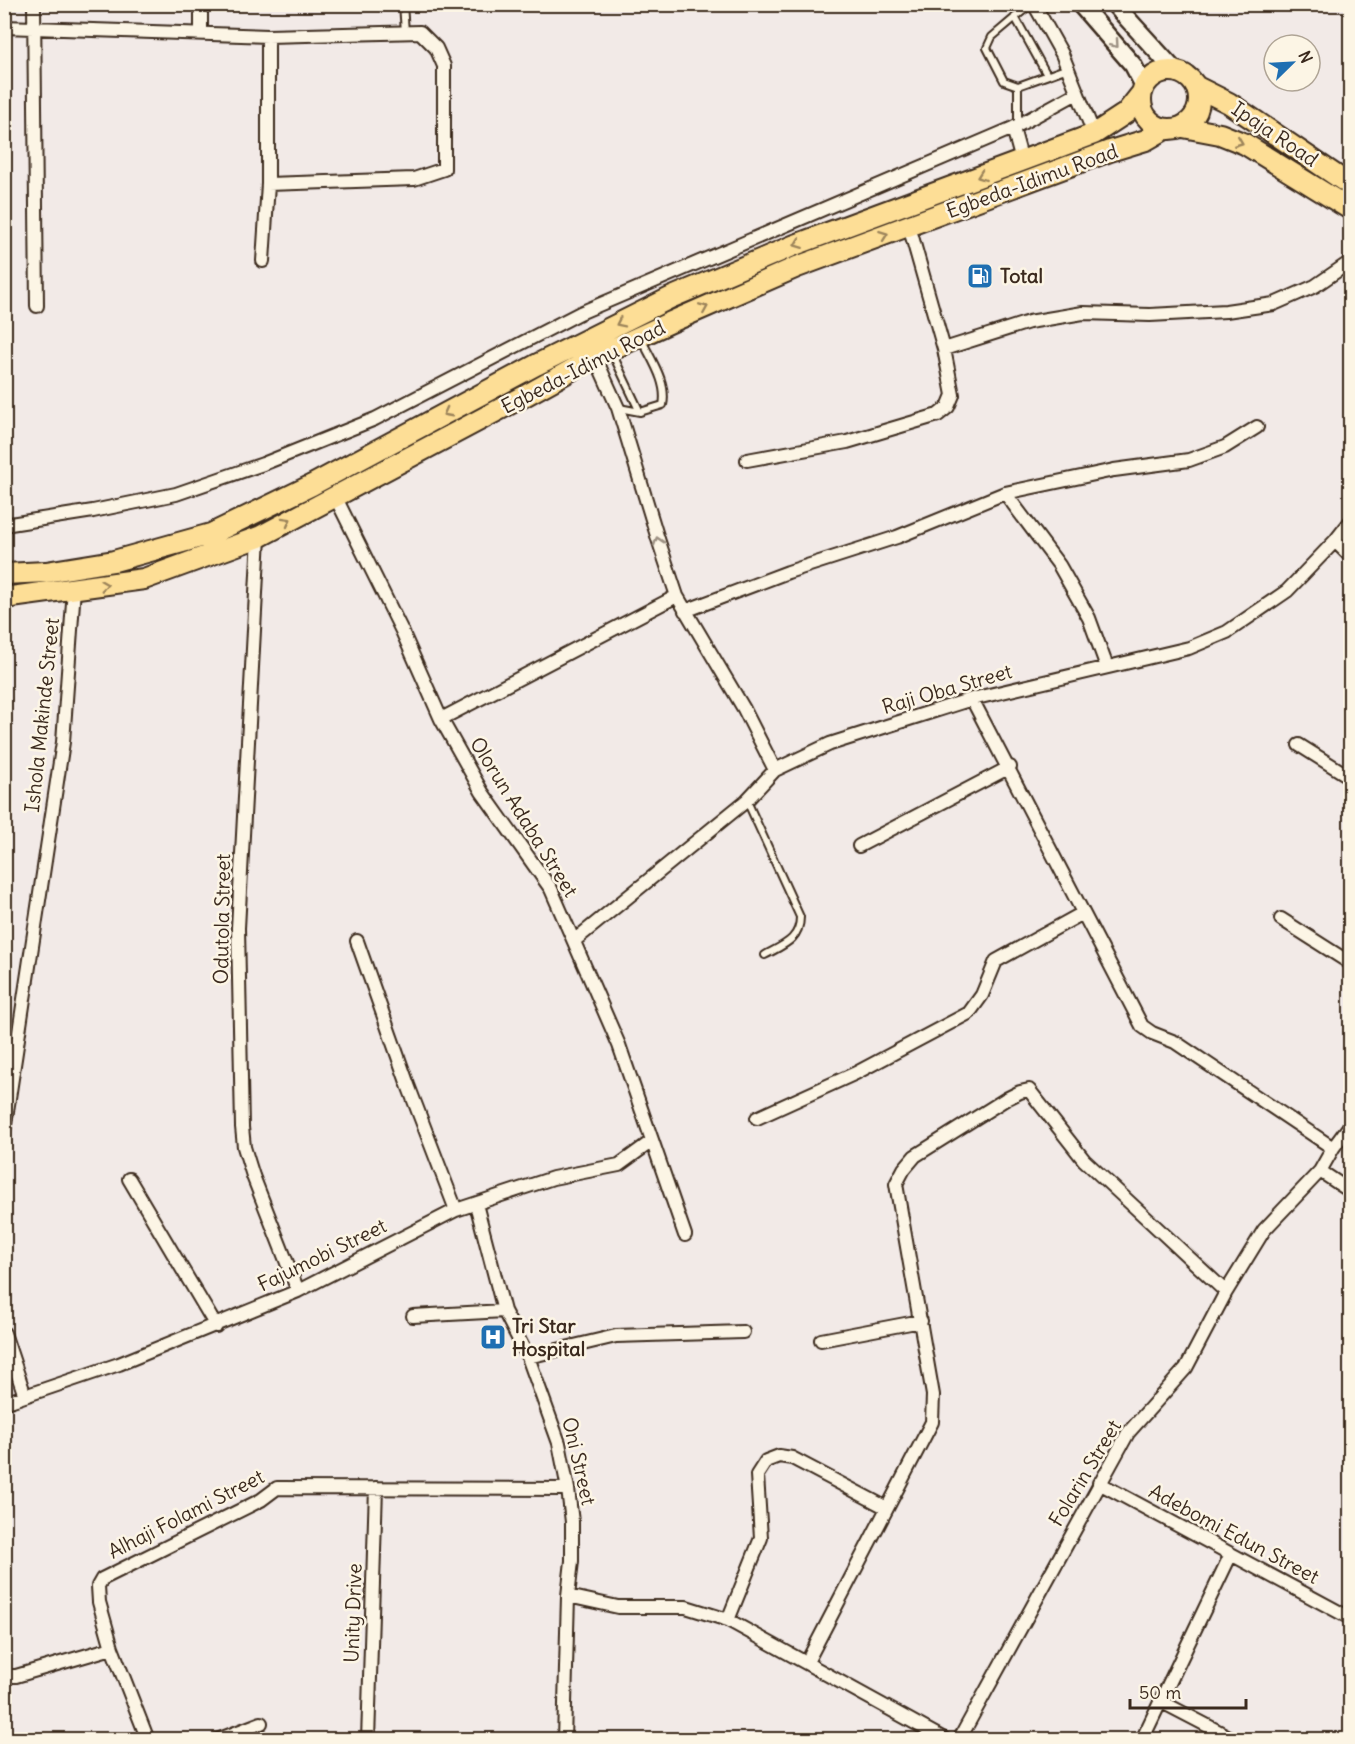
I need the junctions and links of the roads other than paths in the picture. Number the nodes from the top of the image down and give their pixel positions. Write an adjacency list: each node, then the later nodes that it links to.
1 (34, 4): 9 (street)
2 (201, 4): 11 (street)
3 (403, 4): 10 (lane)
4 (1033, 4): 7 (lane); 13 (street)
5 (1080, 4): 18 (main road, one-way to 18)
6 (1114, 4): 14 (main road)
7 (1015, 17): 15 (lane); 16 (lane)
8 (4, 27): 9 (street)
9 (34, 28): 11 (street); 30 (street)
10 (405, 32): 12 (street); 24 (street)
11 (201, 34): 12 (street)
12 (268, 36): 24 (street)
13 (1068, 68): 15 (lane); 19 (street)
14 (1175, 71): 17 (main road); 18 (main road)
15 (1047, 75): 16 (lane)
16 (1018, 86): 20 (lane)
17 (1197, 87): 21 (main road); 25 (main road, Ipaja Road)
18 (1143, 90): 21 (main road); 22 (main road, Egbeda-Idimu Road)
19 (1077, 93): 20 (street); 22 (street)
20 (1015, 127): 23 (street); 41 (street)
21 (1174, 128): 26 (main road, Ipaja Road, one-way to 26); 27 (main road, Egbeda-Idimu Road)
22 (1094, 134): 23 (main road, Egbeda-Idimu Road)
23 (1022, 161): 45 (main road, Egbeda-Idimu Road, one-way to 45)
24 (268, 184): 28 (street)
25 (1350, 185)
26 (1350, 209)
27 (909, 226): 31 (main road, Egbeda-Idimu Road, one-way to 27); 32 (street)
28 (263, 261)
29 (1350, 262): 32 (street)
30 (37, 306)
31 (640, 336): 33 (main road, Egbeda-Idimu Road); 35 (lane)
32 (944, 349): 37 (street)
33 (603, 353): 34 (street); 35 (lane); 39 (main road, Egbeda-Idimu Road)
34 (618, 408): 35 (lane); 47 (street, one-way to 34)
35 (640, 412)
36 (1257, 427): 38 (street)
37 (747, 460)
38 (1005, 493): 49 (street); 50 (street)
39 (335, 496): 42 (main road, Egbeda-Idimu Road, one-way to 39); 52 (street, Olorun Adaba Street)
40 (1350, 522): 43 (street, Raji Oba Street)
41 (4, 525)
42 (259, 537): 46 (main road, Egbeda-Idimu Road, one-way to 42); 76 (street, Odutola Street)
43 (1335, 541): 44 (street); 50 (street, Raji Oba Street)
44 (1350, 556)
45 (4, 574)
46 (74, 588): 48 (main road, Egbeda-Idimu Road); 67 (street, Ishola Makinde Street)
47 (677, 596): 49 (street); 52 (street)
48 (4, 598)
49 (685, 611): 55 (street)
50 (1107, 667): 51 (street, Raji Oba Street)
51 (972, 699): 54 (street); 55 (street, Raji Oba Street)
52 (441, 718): 61 (street, Olorun Adaba Street)
53 (1299, 745): 56 (street)
54 (1010, 767): 58 (street); 59 (street)
55 (775, 770): 57 (street, Raji Oba Street)
56 (1350, 777)
57 (746, 801): 61 (street, Raji Oba Street); 63 (lane)
58 (860, 846)
59 (1083, 913): 65 (street); 69 (street)
60 (1281, 919): 64 (street)
61 (575, 940): 68 (street, Olorun Adaba Street)
62 (357, 941): 74 (street)
63 (765, 955)
64 (1350, 963)
65 (757, 1118)
66 (1350, 1125): 69 (street, Folarin Street)
67 (4, 1131)
68 (652, 1141): 73 (street, Fajumobi Street); 75 (street, Olorun Adaba Street)
69 (1333, 1148): 70 (street, Folarin Street)
70 (1320, 1171): 72 (street); 77 (street, Folarin Street)
71 (129, 1179): 81 (street)
72 (1350, 1191)
73 (476, 1204): 74 (street, Fajumobi Street); 78 (street, Oni Street)
74 (456, 1210): 76 (street, Fajumobi Street)
75 (685, 1235)
76 (298, 1291): 81 (street, Fajumobi Street)
77 (1226, 1292): 80 (street); 88 (street, Folarin Street)
78 (504, 1311): 79 (street); 85 (street, Oni Street)
79 (413, 1316)
80 (921, 1321): 84 (street); 91 (street)
81 (216, 1326): 86 (street, Fajumobi Street)
82 (743, 1332): 85 (street)
83 (4, 1333): 86 (street)
84 (821, 1340)
85 (528, 1357): 90 (street, Oni Street)
86 (25, 1396): 87 (street, Fajumobi Street)
87 (4, 1403)
88 (1099, 1484): 92 (street, Adebomi Edun Street); 106 (street, Folarin Street)
89 (376, 1488): 90 (street, Alhaji Folami Street); 96 (street, Alhaji Folami Street); 103 (street, Unity Drive)
90 (568, 1489): 93 (street, Oni Street)
91 (887, 1508): 95 (street); 97 (street)
92 (1231, 1554): 94 (street, Adebomi Edun Street); 99 (street)
93 (568, 1596): 95 (street); 104 (street, Oni Street)
94 (1350, 1618)
95 (728, 1620): 97 (street)
96 (112, 1648): 98 (street); 101 (street, Alhaji Folami Street)
97 (807, 1662): 105 (street)
98 (4, 1676)
99 (1160, 1701): 107 (street); 108 (street)
100 (261, 1723): 102 (street)
101 (148, 1740)
102 (217, 1740)
103 (368, 1740)
104 (564, 1740)
105 (946, 1740)
106 (959, 1740)
107 (1142, 1740)
108 (1234, 1740)

